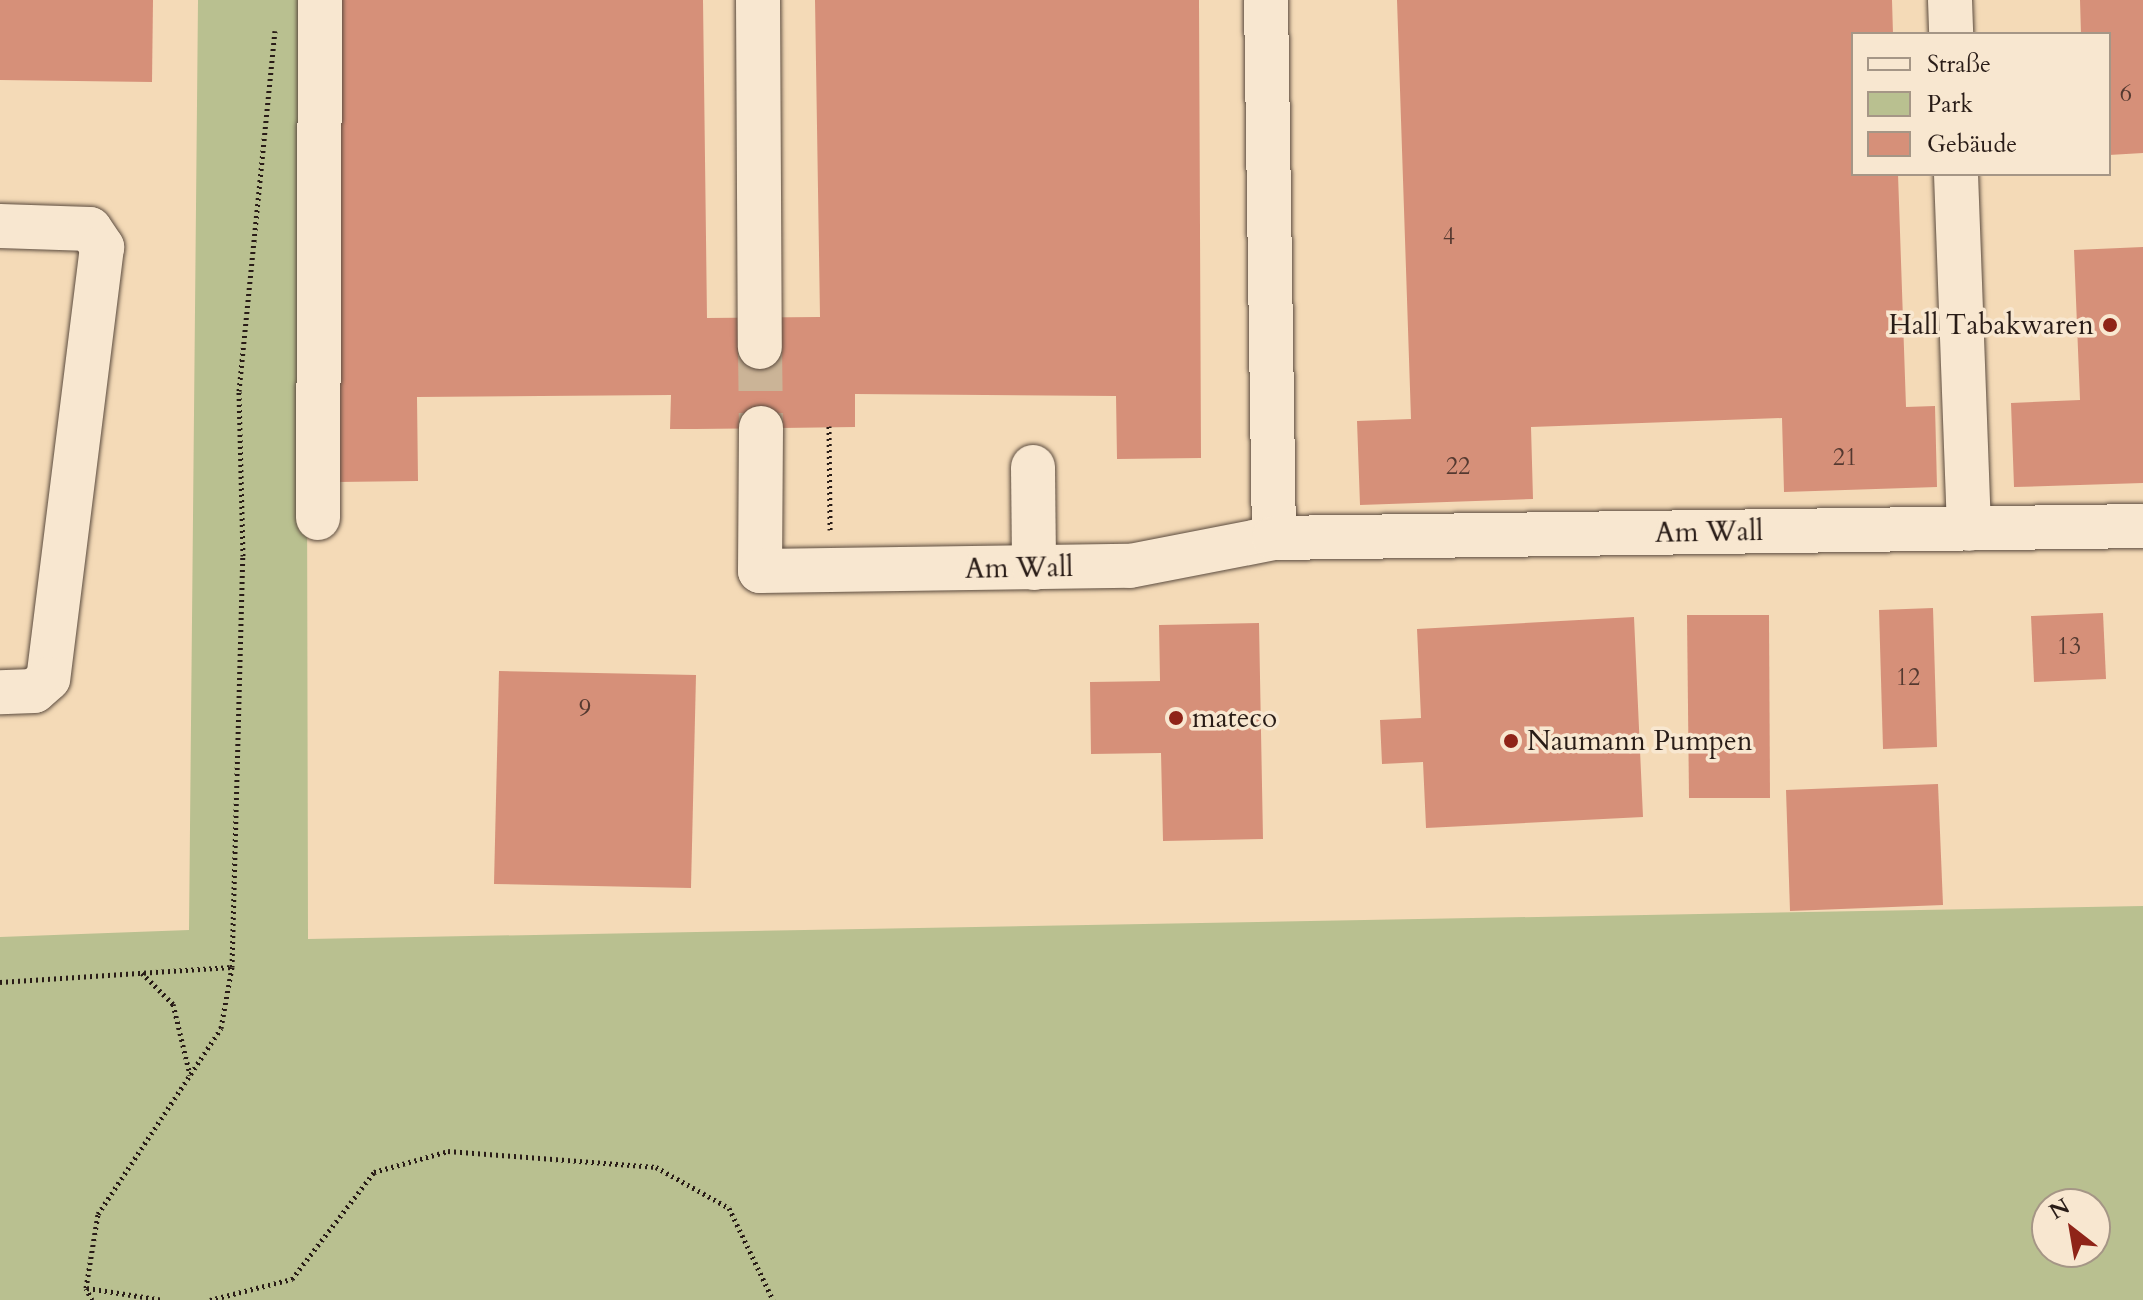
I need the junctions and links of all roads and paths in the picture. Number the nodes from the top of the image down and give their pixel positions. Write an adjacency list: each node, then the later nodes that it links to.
1 (320, 0): 13 (street)
2 (758, 0): 9 (street)
3 (1266, 0): 16 (street)
4 (1950, 0): 6 (street)
5 (276, 14): 20 (path)
6 (1951, 32)
7 (1956, 176): 15 (street)
8 (0, 226): 19 (street)
9 (760, 347)
10 (829, 426): 17 (path)
11 (761, 428): 18 (street, Am Wall)
12 (1033, 467): 18 (street)
13 (318, 518)
14 (2143, 526): 15 (street, Am Wall)
15 (1969, 529): 16 (street, Am Wall)
16 (1274, 538): 18 (street, Am Wall)
17 (830, 539)
18 (1034, 568)
19 (0, 692)
20 (232, 967): 21 (path); 23 (path)
21 (141, 973): 22 (path); 23 (path)
22 (0, 982)
23 (190, 1075): 24 (path)
24 (86, 1288): 25 (path); 26 (path)
25 (92, 1300)
26 (163, 1300)
27 (210, 1300): 28 (path)
28 (773, 1300)

